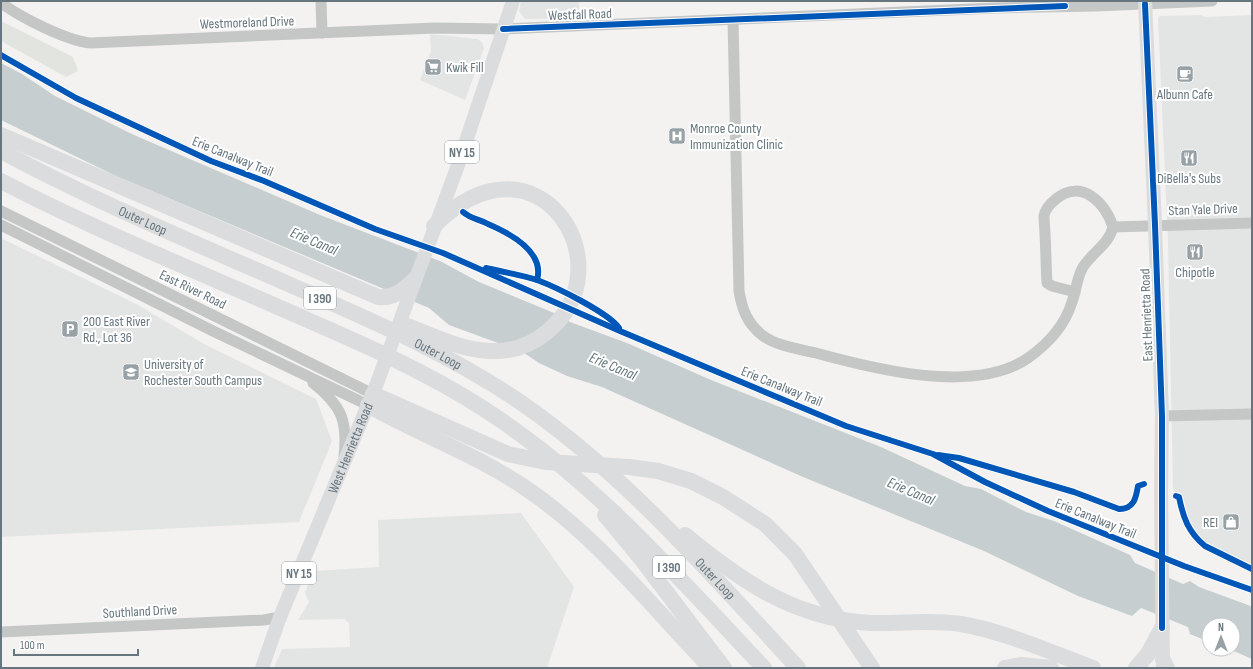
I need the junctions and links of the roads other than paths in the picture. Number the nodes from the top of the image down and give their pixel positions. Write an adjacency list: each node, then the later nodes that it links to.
1 (321, 1): 8 (street)
2 (513, 1): 7 (main road, NY 15)
3 (1212, 1): 4 (street, Westfall Road)
4 (1145, 2): 6 (street, Westfall Road); 17 (main road, East Henrietta Road)
5 (1, 3): 8 (street, Westmoreland Drive)
6 (733, 20): 7 (street, Westfall Road); 22 (street)
7 (503, 29): 8 (street, Westmoreland Drive); 18 (main road, NY 15)
8 (322, 33)
9 (1, 135): 21 (highway)
10 (1, 152): 20 (highway, Outer Loop / I 390)
11 (1, 181): 14 (highway, Outer Loop / I 390)
12 (1, 187): 14 (highway)
13 (1, 211): 24 (street, East River Road)
14 (69, 215): 28 (highway, Outer Loop / I 390)
15 (1252, 223): 17 (street, Stan Yale Drive)
16 (1, 225): 23 (street, East River Road)
17 (1155, 225): 19 (street, Stan Yale Drive); 26 (main road, East Henrietta Road)
18 (434, 226): 20 (highway); 21 (main road, West Henrietta Road / NY 15)
19 (1113, 226): 22 (street); 22 (street)
20 (265, 274): 29 (highway, Outer Loop / I 390)
21 (414, 280): 24 (main road, West Henrietta Road / NY 15)
22 (1075, 292)
23 (293, 369): 24 (street, East River Road); 27 (street)
24 (372, 394): 27 (main road, West Henrietta Road / NY 15); 35 (highway); 39 (highway)
25 (1252, 414): 26 (street)
26 (1162, 416): 31 (main road, East Henrietta Road)
27 (343, 465): 30 (main road, West Henrietta Road / NY 15)
28 (569, 471): 36 (highway); 37 (highway, Outer Loop / I 390)
29 (618, 479): 38 (highway, Outer Loop / I 390); 42 (highway)
30 (280, 617): 32 (street, Southland Drive); 34 (main road, West Henrietta Road / NY 15)
31 (1162, 628): 33 (highway)
32 (1, 632)
33 (1160, 662): 43 (highway)
34 (262, 668)
35 (711, 668)
36 (724, 668)
37 (764, 668)
38 (798, 668)
39 (872, 668)
40 (1005, 668): 41 (highway)
41 (1051, 668)
42 (1093, 668)
43 (1136, 668)

